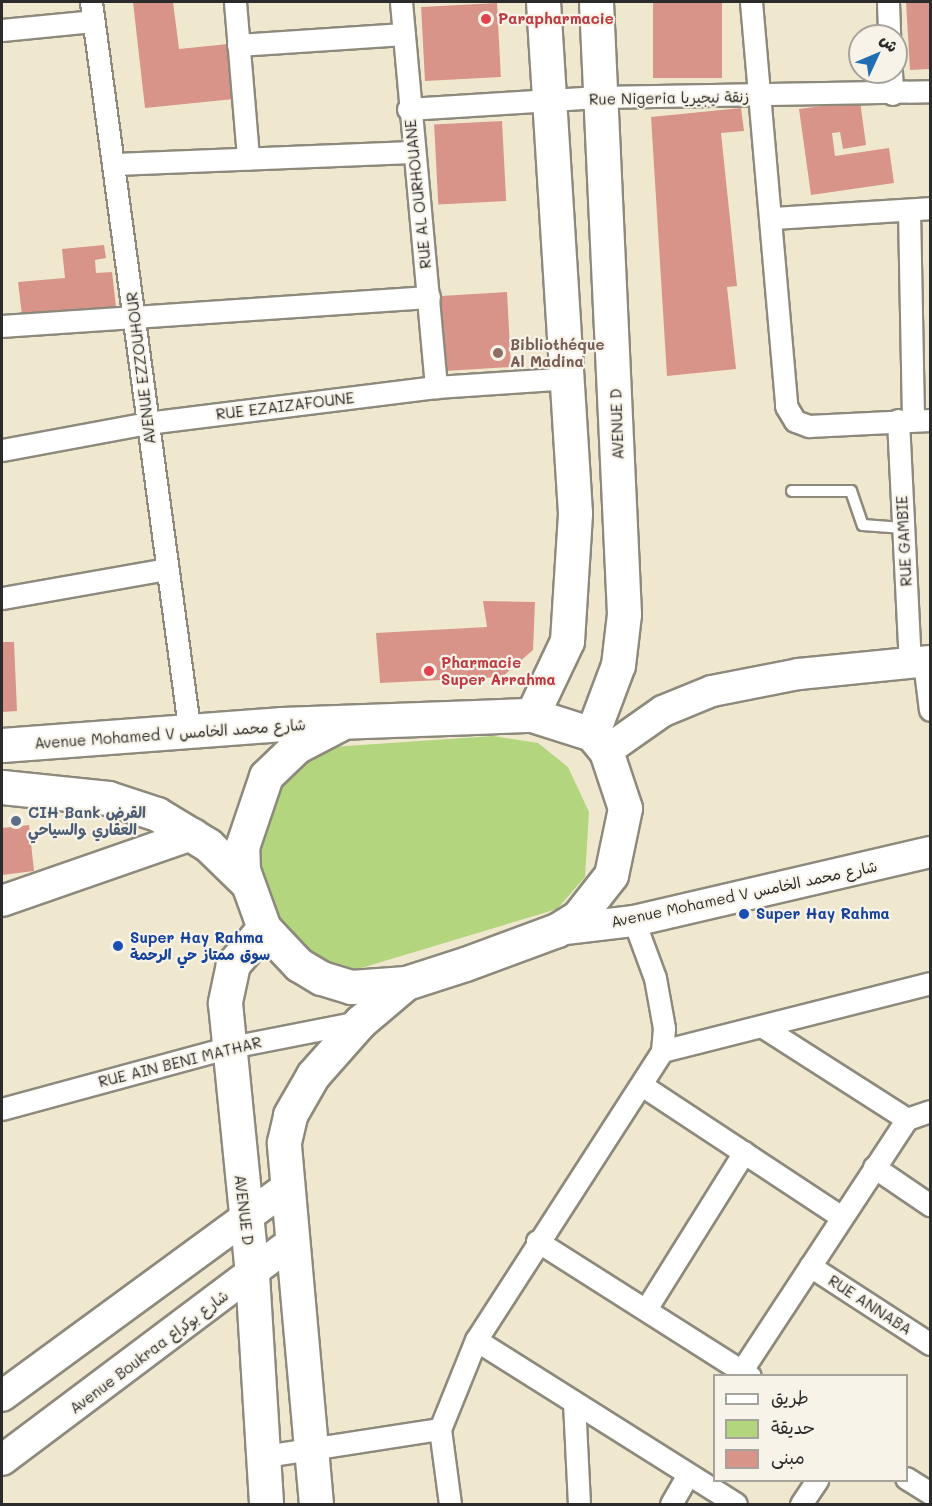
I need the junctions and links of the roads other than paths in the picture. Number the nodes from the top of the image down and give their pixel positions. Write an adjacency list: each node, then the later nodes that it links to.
1 (235, 2): 11 (street)
2 (402, 2): 10 (street, RUE AL OURHOUANE)
3 (543, 2): 17 (main road)
4 (596, 2): 16 (main road, AVENUE D)
5 (751, 2): 15 (street)
6 (888, 2): 8 (street)
7 (92, 11): 9 (street); 21 (street, AVENUE EZZOUHOUR)
8 (889, 24)
9 (2, 30)
10 (404, 34): 11 (street); 18 (street, RUE AL OURHOUANE)
11 (238, 45): 20 (street)
12 (892, 84): 14 (street)
13 (930, 91): 14 (street, Rue Nigeria زنقة نيجيريا)
14 (892, 94): 15 (street, Rue Nigeria زنقة نيجيريا)
15 (758, 97): 16 (street, Rue Nigeria زنقة نيجيريا); 24 (street)
16 (599, 98): 17 (street, Rue Nigeria زنقة نيجيريا); 43 (main road, AVENUE D)
17 (548, 102): 18 (street, Rue Nigeria زنقة نيجيريا); 29 (main road)
18 (408, 109): 19 (street, RUE AL OURHOUANE)
19 (414, 152): 20 (street); 26 (street, RUE AL OURHOUANE)
20 (248, 158): 21 (street)
21 (114, 164): 27 (street, AVENUE EZZOUHOUR)
22 (930, 208): 23 (street)
23 (909, 210): 24 (street); 25 (street, RUE GAMBIE)
24 (772, 218): 31 (street)
25 (920, 296): 31 (street, RUE GAMBIE)
26 (429, 297): 27 (street); 30 (street, RUE AL OURHOUANE)
27 (136, 315): 28 (street); 32 (street, AVENUE EZZOUHOUR)
28 (2, 326)
29 (570, 378): 30 (street, RUE EZAIZAFOUNE); 40 (main road)
30 (436, 387): 32 (street, RUE EZAIZAFOUNE)
31 (914, 420): 35 (street, RUE GAMBIE)
32 (147, 423): 33 (street, RUE EZAIZAFOUNE); 36 (street, AVENUE EZZOUHOUR)
33 (2, 450)
34 (792, 491): 35 (lane)
35 (903, 528): 38 (street, RUE GAMBIE)
36 (167, 569): 37 (street); 42 (street, AVENUE EZZOUHOUR)
37 (2, 598)
38 (924, 660): 39 (street, RUE GAMBIE); 43 (street)
39 (930, 710)
40 (532, 715): 41 (main road, Avenue Mohamed V شارع محمد الخامس); 43 (main road)
41 (338, 725): 42 (main road, Avenue Mohamed V شارع محمد الخامس); 48 (main road)
42 (190, 734): 44 (main road, Avenue Mohamed V شارع محمد الخامس)
43 (599, 743): 52 (main road)
44 (2, 745)
45 (2, 787): 46 (main road)
46 (194, 834): 48 (main road); 49 (street)
47 (930, 852): 50 (street, Avenue Mohamed V شارع محمد الخامس)
48 (246, 882): 51 (main road)
49 (2, 901)
50 (634, 921): 52 (street, Avenue Mohamed V شارع محمد الخامس); 58 (street)
51 (264, 928): 53 (main road); 57 (main road, AVENUE D)
52 (557, 930): 53 (main road)
53 (406, 983): 55 (main road)
54 (930, 983): 56 (street)
55 (360, 1022): 57 (street, RUE AIN BENI MATHAR); 65 (main road)
56 (763, 1027): 58 (street); 62 (street)
57 (226, 1048): 60 (street, RUE AIN BENI MATHAR); 68 (main road, AVENUE D)
58 (662, 1051): 59 (street)
59 (643, 1086): 63 (street); 70 (street)
60 (2, 1109)
61 (930, 1111): 62 (street)
62 (907, 1119): 64 (street)
63 (744, 1152): 67 (street); 73 (street)
64 (874, 1167): 66 (street); 67 (street)
65 (288, 1187): 68 (street); 69 (main road)
66 (930, 1205)
67 (840, 1216): 71 (street)
68 (244, 1217): 72 (main road, AVENUE D); 77 (street)
69 (294, 1241): 72 (street, Avenue Boukraa شارع بوكراع); 80 (main road)
70 (537, 1241): 73 (street); 74 (street)
71 (810, 1266): 75 (street, RUE ANNABA); 76 (street)
72 (252, 1274): 81 (main road, AVENUE D); 82 (street, Avenue Boukraa شارع بوكراع)
73 (646, 1309): 76 (street)
74 (476, 1340): 78 (street); 79 (street)
75 (930, 1344)
76 (746, 1373)
77 (2, 1396)
78 (574, 1402): 83 (street); 90 (street)
79 (440, 1429): 80 (street); 89 (street)
80 (313, 1450): 81 (street); 88 (main road)
81 (265, 1456): 87 (main road, AVENUE D)
82 (2, 1460)
83 (688, 1475): 91 (street); 92 (street)
84 (908, 1479): 86 (street)
85 (816, 1482): 93 (street)
86 (930, 1493)
87 (266, 1504)
88 (316, 1504)
89 (450, 1504)
90 (579, 1504)
91 (671, 1504)
92 (736, 1504)
93 (801, 1504)

